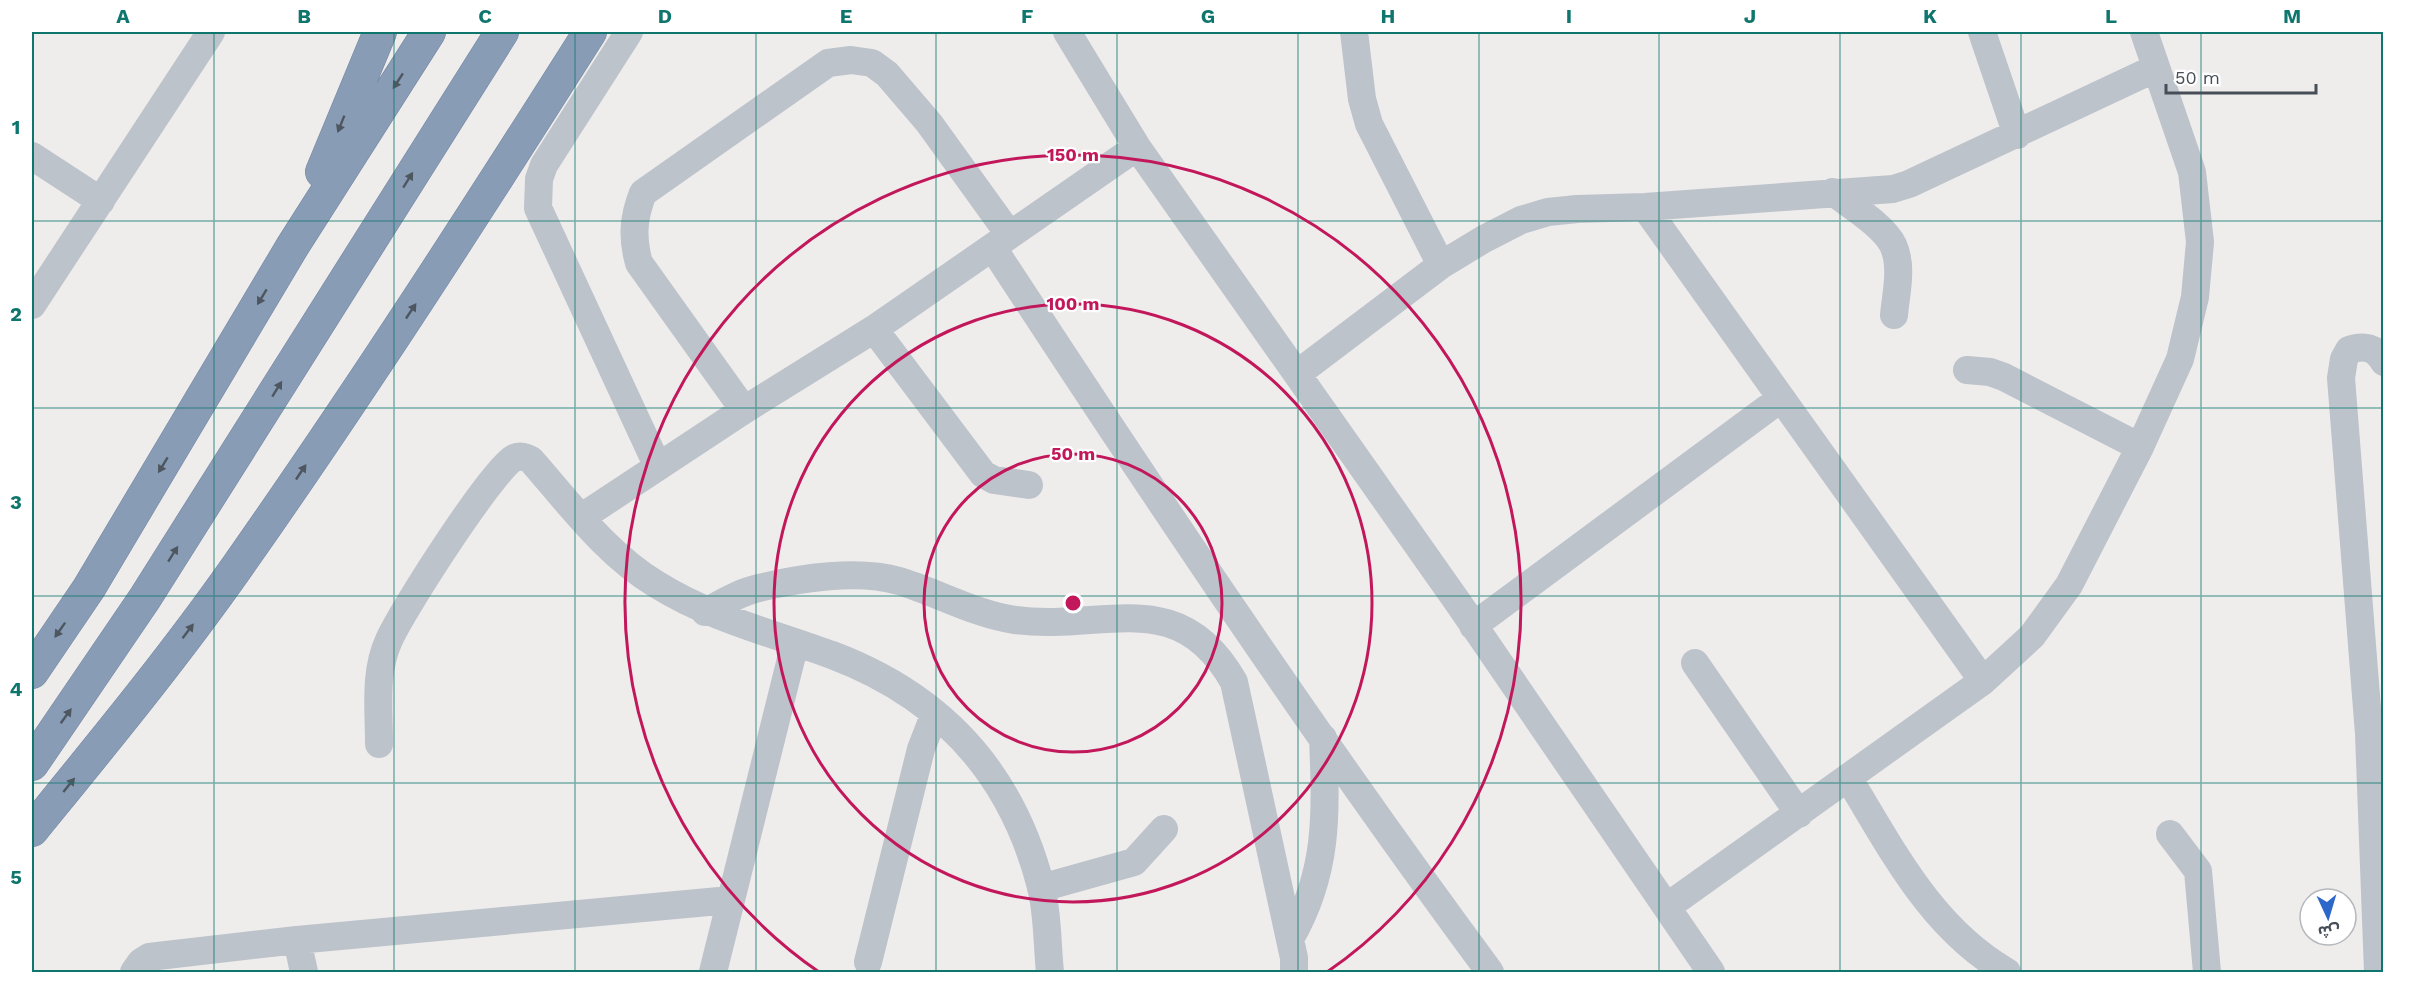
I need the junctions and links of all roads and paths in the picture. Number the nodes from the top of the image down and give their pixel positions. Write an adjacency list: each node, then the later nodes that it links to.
1 (212, 32): 16 (street)
2 (380, 32): 19 (highway, one-way to 19)
3 (429, 32): 19 (highway, one-way to 19)
4 (502, 32): 42 (highway, one-way to 4)
5 (590, 32): 45 (highway, one-way to 5)
6 (629, 32): 30 (street)
7 (1067, 32): 13 (street)
8 (1354, 32): 20 (street)
9 (1982, 32): 12 (street)
10 (2144, 32): 11 (street)
11 (2156, 68): 12 (street); 29 (street)
12 (2017, 135): 15 (street)
13 (1137, 147): 18 (street); 26 (street)
14 (32, 156): 16 (street)
15 (1833, 192): 17 (street); 22 (street)
16 (101, 201): 21 (street)
17 (1645, 207): 20 (street); 27 (street)
18 (1001, 241): 23 (street); 28 (street); 40 (street)
19 (292, 246): 37 (highway, one-way to 37)
20 (1441, 265): 26 (street)
21 (32, 305)
22 (1894, 315)
23 (874, 329): 28 (street); 31 (street)
24 (2378, 349): 63 (street)
25 (1967, 370): 29 (street)
26 (1297, 374): 34 (street)
27 (1780, 399): 34 (street); 38 (street)
28 (744, 410): 30 (street)
29 (2140, 447): 38 (street)
30 (658, 467): 32 (street)
31 (1029, 485)
32 (582, 517): 33 (street); 41 (street)
33 (705, 612): 35 (street); 51 (street)
34 (1473, 626): 50 (street)
35 (795, 642): 39 (street); 49 (street)
36 (1695, 663): 44 (street)
37 (32, 672)
38 (1983, 681): 43 (street)
39 (935, 713): 48 (street); 53 (street)
40 (1323, 738): 51 (street); 59 (street)
41 (379, 744)
42 (32, 764)
43 (1849, 778): 44 (street); 61 (street)
44 (1799, 814): 50 (street)
45 (32, 830)
46 (1164, 830): 48 (street)
47 (2170, 834): 62 (street)
48 (1041, 888): 57 (street)
49 (730, 900): 52 (street); 56 (street)
50 (1668, 906): 60 (street)
51 (1290, 939): 58 (street)
52 (297, 940): 54 (street); 55 (street)
53 (868, 962)
54 (134, 972)
55 (304, 972)
56 (713, 972)
57 (1050, 972)
58 (1294, 972)
59 (1490, 972)
60 (1711, 972)
61 (2007, 972)
62 (2207, 972)
63 (2378, 972)

